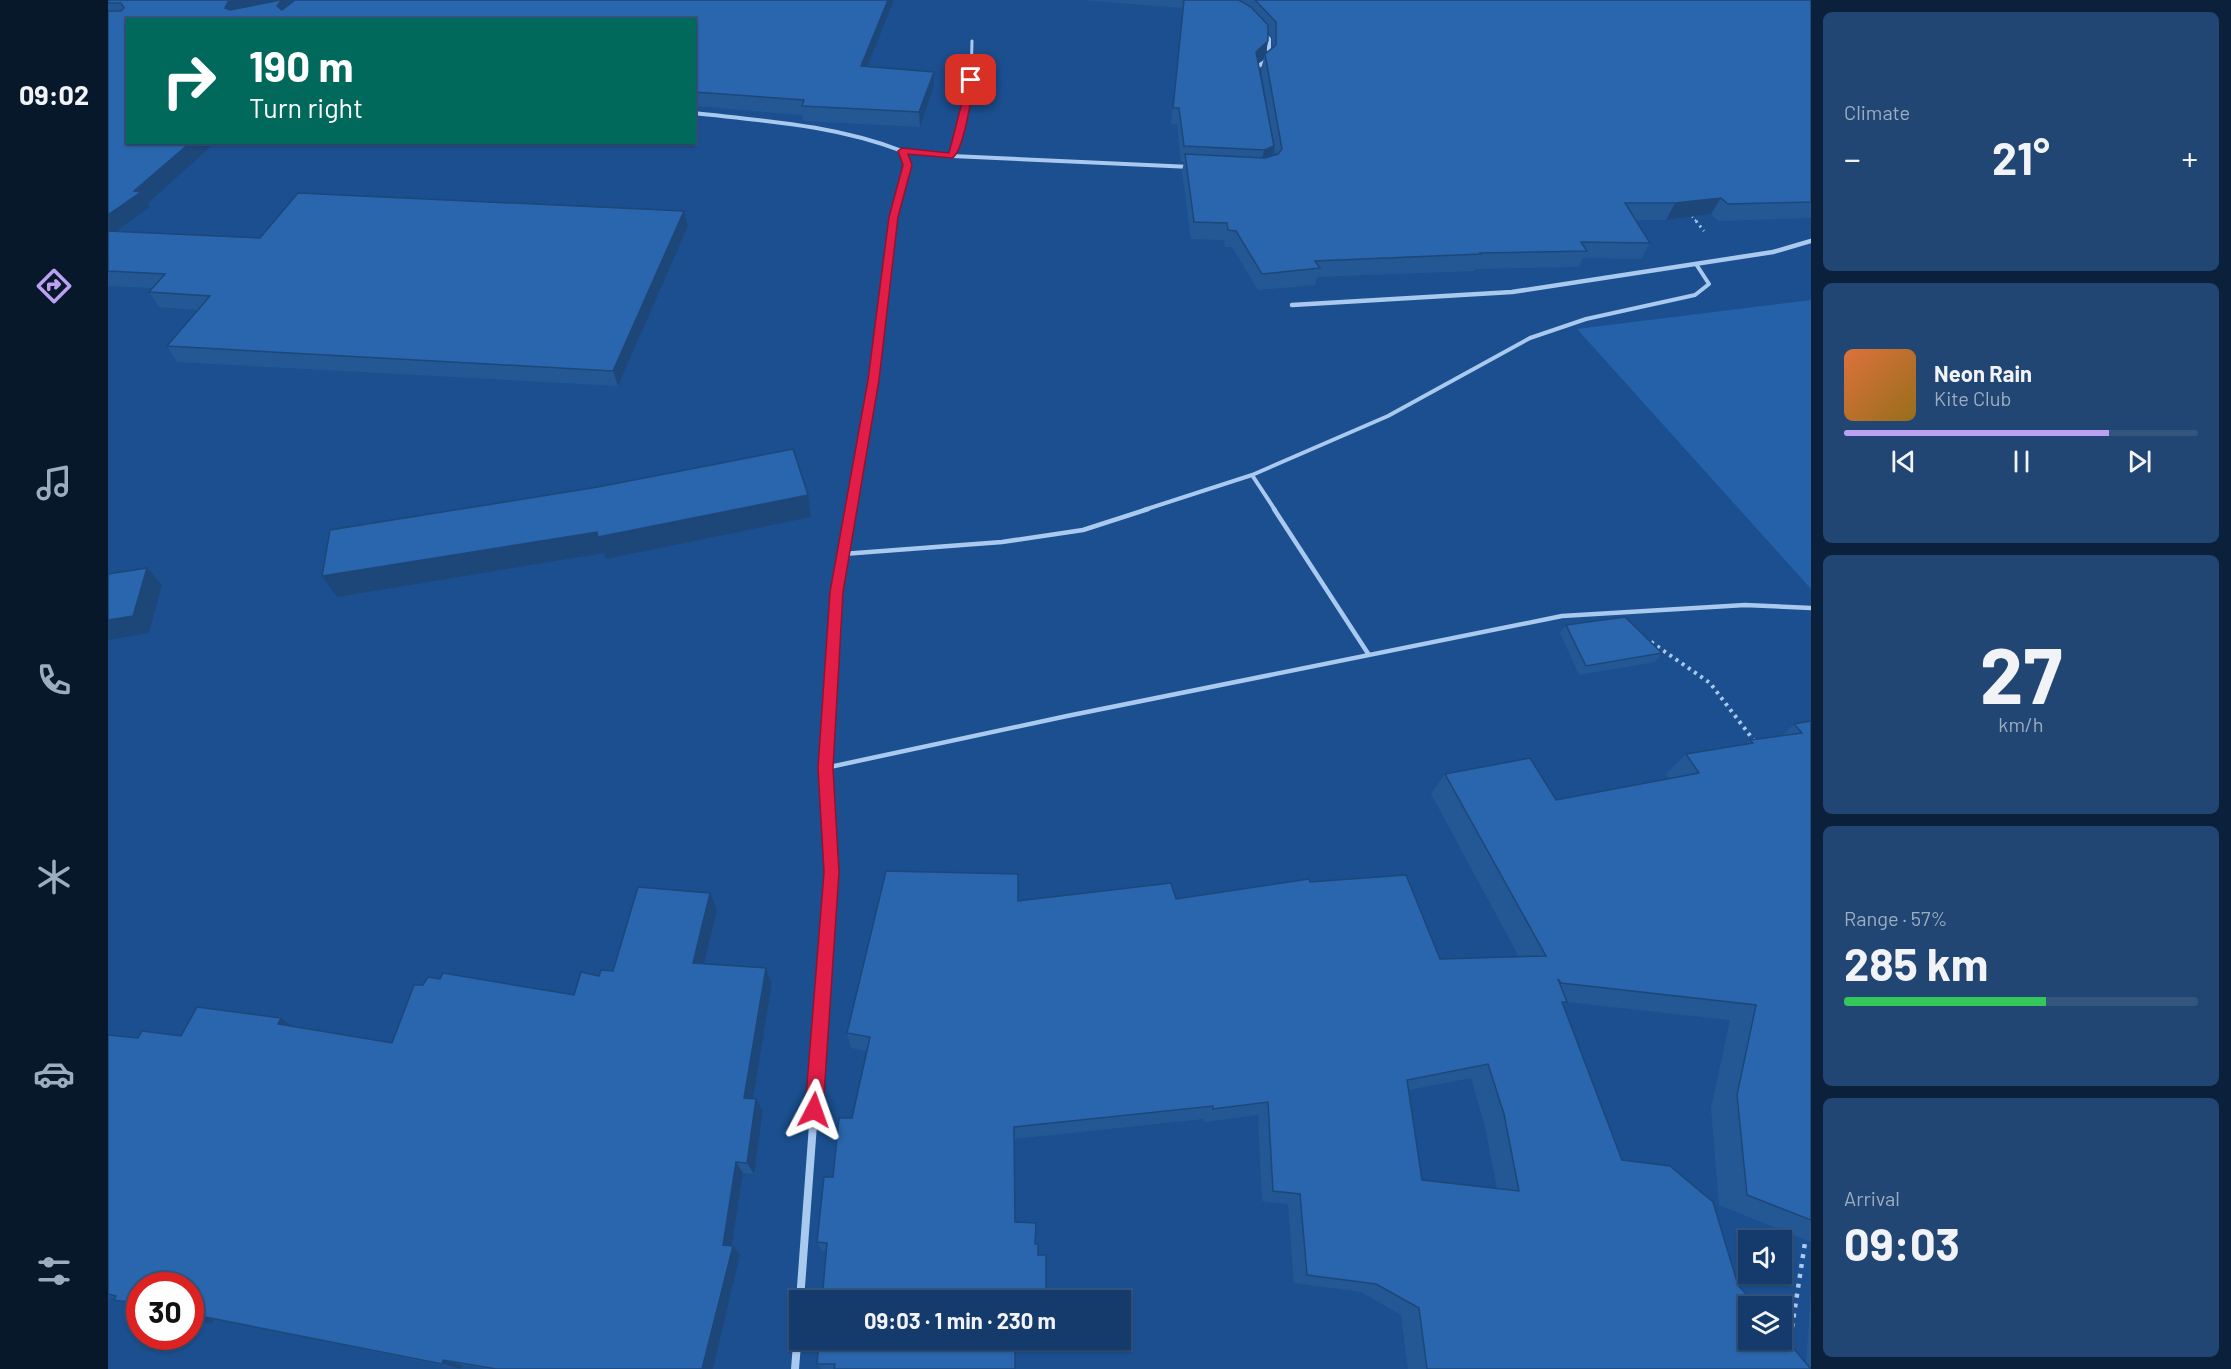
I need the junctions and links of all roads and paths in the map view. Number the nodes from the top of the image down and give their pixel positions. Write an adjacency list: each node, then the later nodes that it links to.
1 (1257, 27): 3 (street)
2 (972, 41): 6 (lane)
3 (1257, 78)
4 (696, 113): 5 (street)
5 (902, 151): 6 (street); 14 (street)
6 (952, 156): 7 (street)
7 (1202, 167)
8 (1687, 210): 10 (path)
9 (1811, 240): 10 (street)
10 (1727, 259): 11 (street)
11 (1696, 264): 12 (street); 13 (lane)
12 (1292, 305)
13 (1252, 475): 14 (lane); 17 (lane)
14 (843, 554): 19 (street)
15 (1811, 608): 16 (lane)
16 (1611, 614): 17 (lane); 18 (path)
17 (1369, 655): 19 (lane)
18 (1760, 748)
19 (825, 768): 21 (street)
20 (1809, 1224): 23 (path)
21 (801, 1290)
22 (797, 1350): 24 (street)
23 (1787, 1358)
24 (795, 1369)

